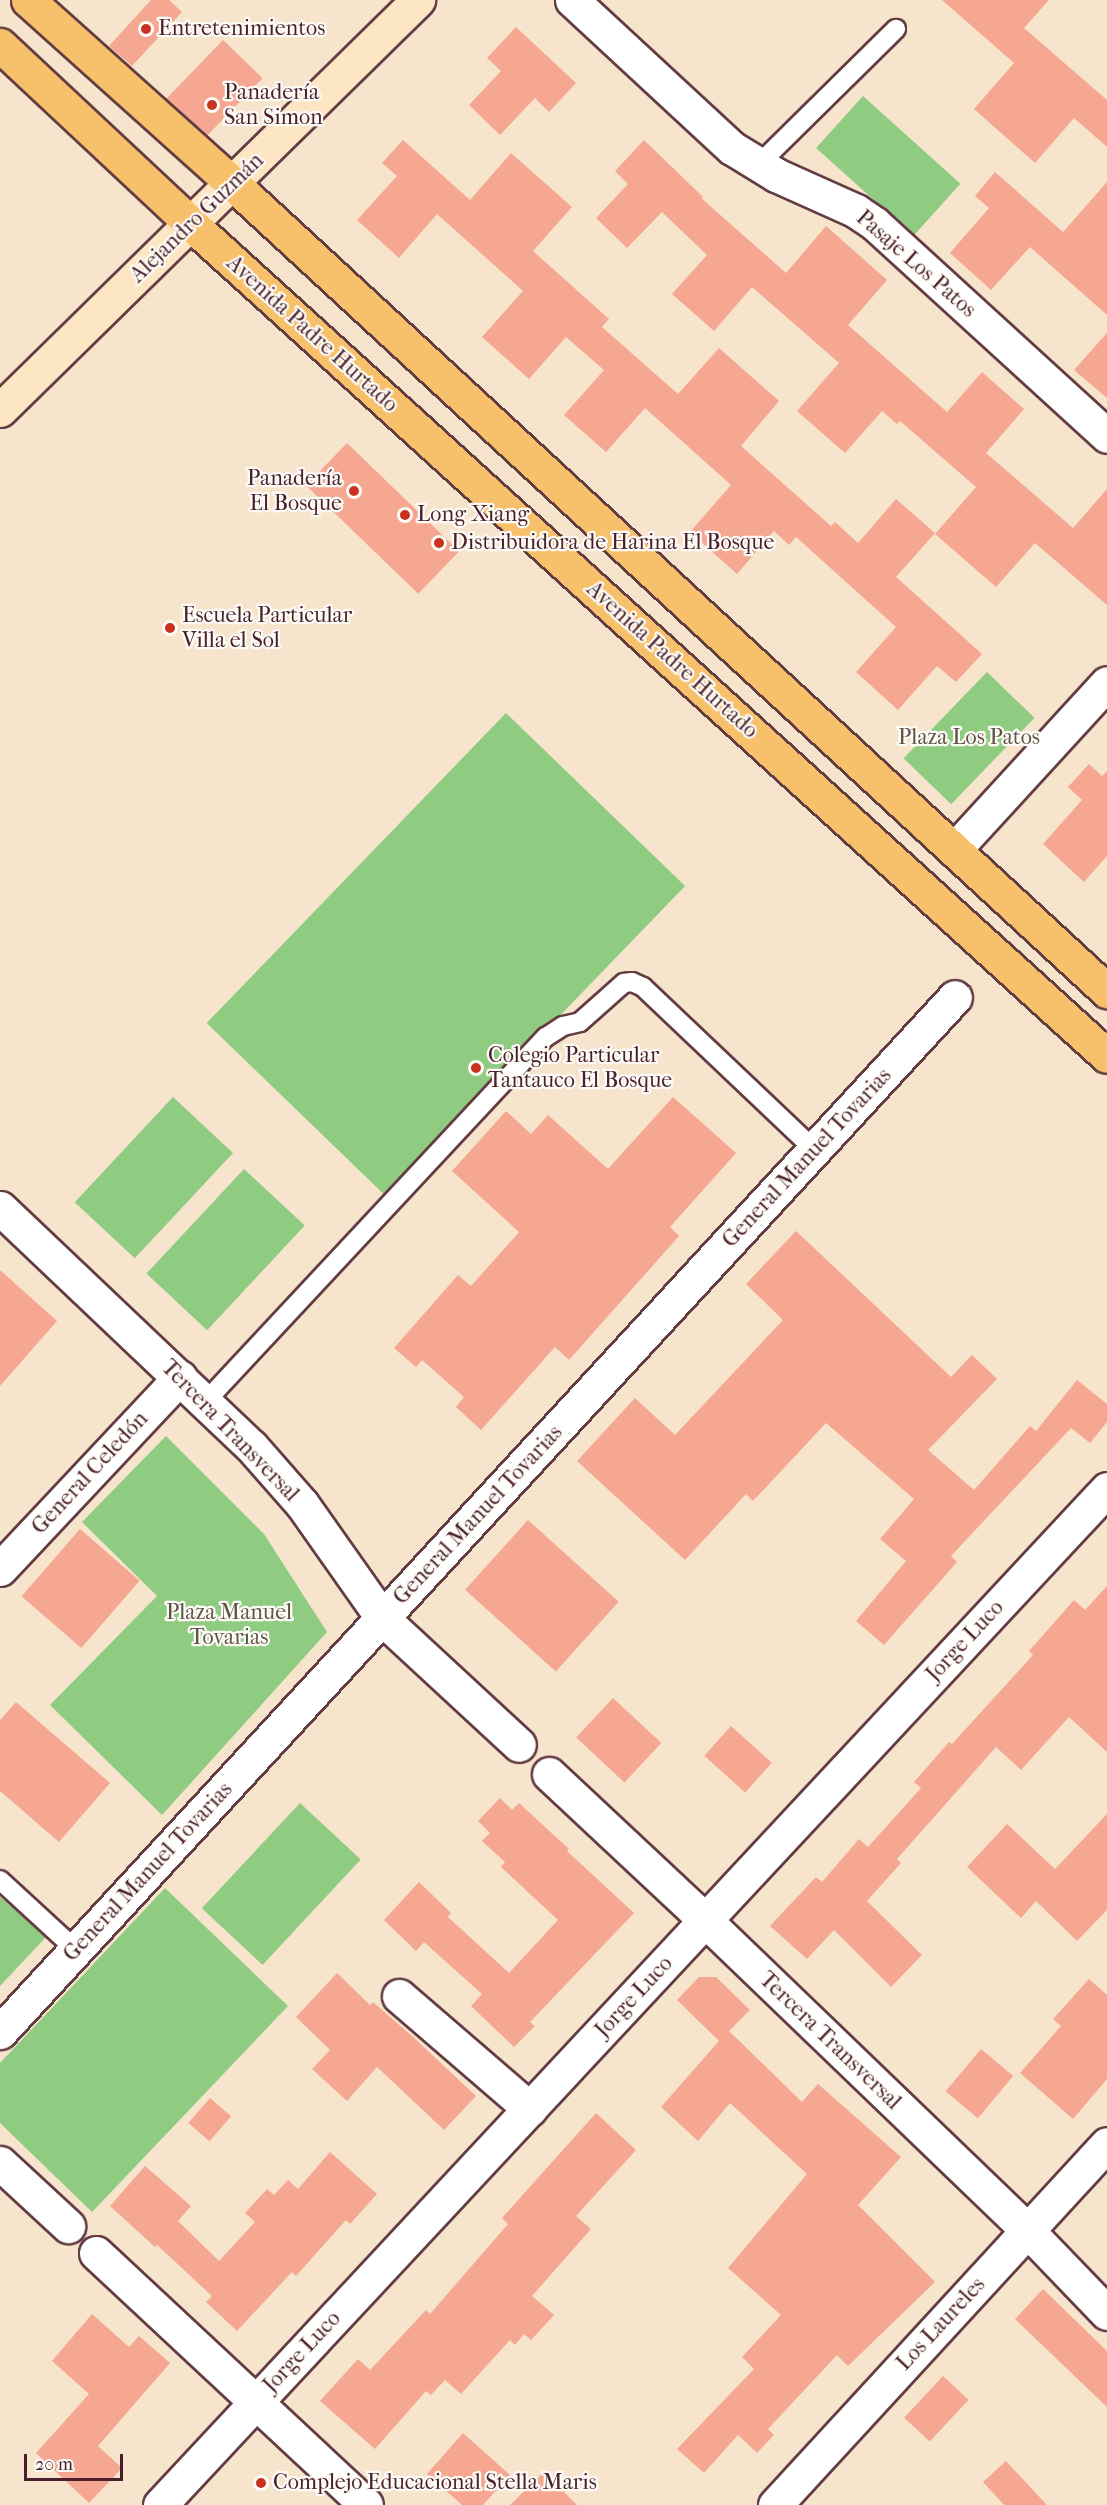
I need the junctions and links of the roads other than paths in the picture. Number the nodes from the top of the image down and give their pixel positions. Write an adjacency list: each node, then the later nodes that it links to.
1 (28, 0): 7 (main road)
2 (418, 0): 7 (street, Alejandro Guzmán)
3 (572, 0): 6 (street, Pasaje Los Patos)
4 (896, 29): 6 (lane)
5 (0, 45): 8 (main road, Avenida Padre Hurtado)
6 (758, 165): 10 (street, Pasaje Los Patos)
7 (233, 184): 8 (street, Alejandro Guzmán); 12 (main road)
8 (191, 224): 9 (street, Alejandro Guzmán); 15 (main road, Avenida Padre Hurtado)
9 (2, 403)
10 (1107, 436)
11 (1107, 683): 12 (street)
12 (954, 850): 13 (main road)
13 (1107, 991)
14 (955, 997): 16 (street, General Manuel Tovarias)
15 (1107, 1056)
16 (815, 1149): 19 (lane); 22 (street, General Manuel Tovarias)
17 (0, 1208): 18 (street, Tercera Transversal)
18 (180, 1377): 19 (street, Tercera Transversal); 21 (street, General Celedón)
19 (206, 1401): 22 (street, Tercera Transversal)
20 (1107, 1489): 26 (street, Jorge Luco)
21 (0, 1569)
22 (383, 1619): 23 (street, Tercera Transversal); 27 (street, General Manuel Tovarias)
23 (519, 1745)
24 (549, 1774): 26 (street, Tercera Transversal)
25 (0, 1880): 27 (lane)
26 (705, 1920): 30 (street, Jorge Luco); 34 (street, Tercera Transversal)
27 (76, 1950): 29 (street, General Manuel Tovarias)
28 (399, 1996): 30 (street)
29 (0, 2032)
30 (530, 2109): 37 (street, Jorge Luco)
31 (1107, 2144): 34 (street, Los Laureles)
32 (0, 2163): 33 (street)
33 (68, 2226)
34 (1027, 2230): 36 (street, Tercera Transversal); 40 (street, Los Laureles)
35 (96, 2253): 37 (street)
36 (1107, 2313)
37 (256, 2403): 38 (street, Jorge Luco); 39 (street)
38 (160, 2505)
39 (366, 2505)
40 (775, 2505)

